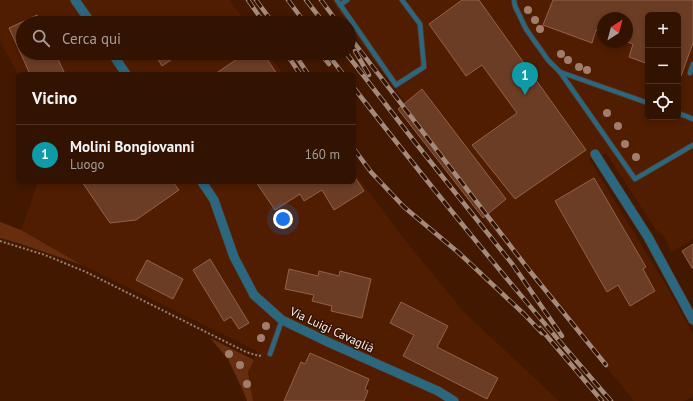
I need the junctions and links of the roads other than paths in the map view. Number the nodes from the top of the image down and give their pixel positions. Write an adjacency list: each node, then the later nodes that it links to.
1 (75, 0): 7 (street)
2 (337, 0): 6 (lane)
3 (347, 0): 6 (lane)
4 (402, 0): 9 (lane)
5 (513, 0): 13 (lane)
6 (340, 5): 8 (lane)
7 (86, 16)
8 (348, 16)
9 (356, 28)
10 (117, 60): 12 (street)
11 (693, 64): 14 (lane)
12 (125, 72)
13 (560, 72): 15 (lane); 18 (lane)
14 (690, 73)
15 (645, 102)
16 (681, 114): 17 (lane)
17 (693, 119)
18 (693, 145)
19 (595, 154): 22 (street)
20 (203, 184): 21 (street, Via Luigi Cavaglià)
21 (282, 320): 23 (lane); 24 (street, Via Luigi Cavaglià)
22 (693, 320)
23 (270, 354)
24 (454, 401)

